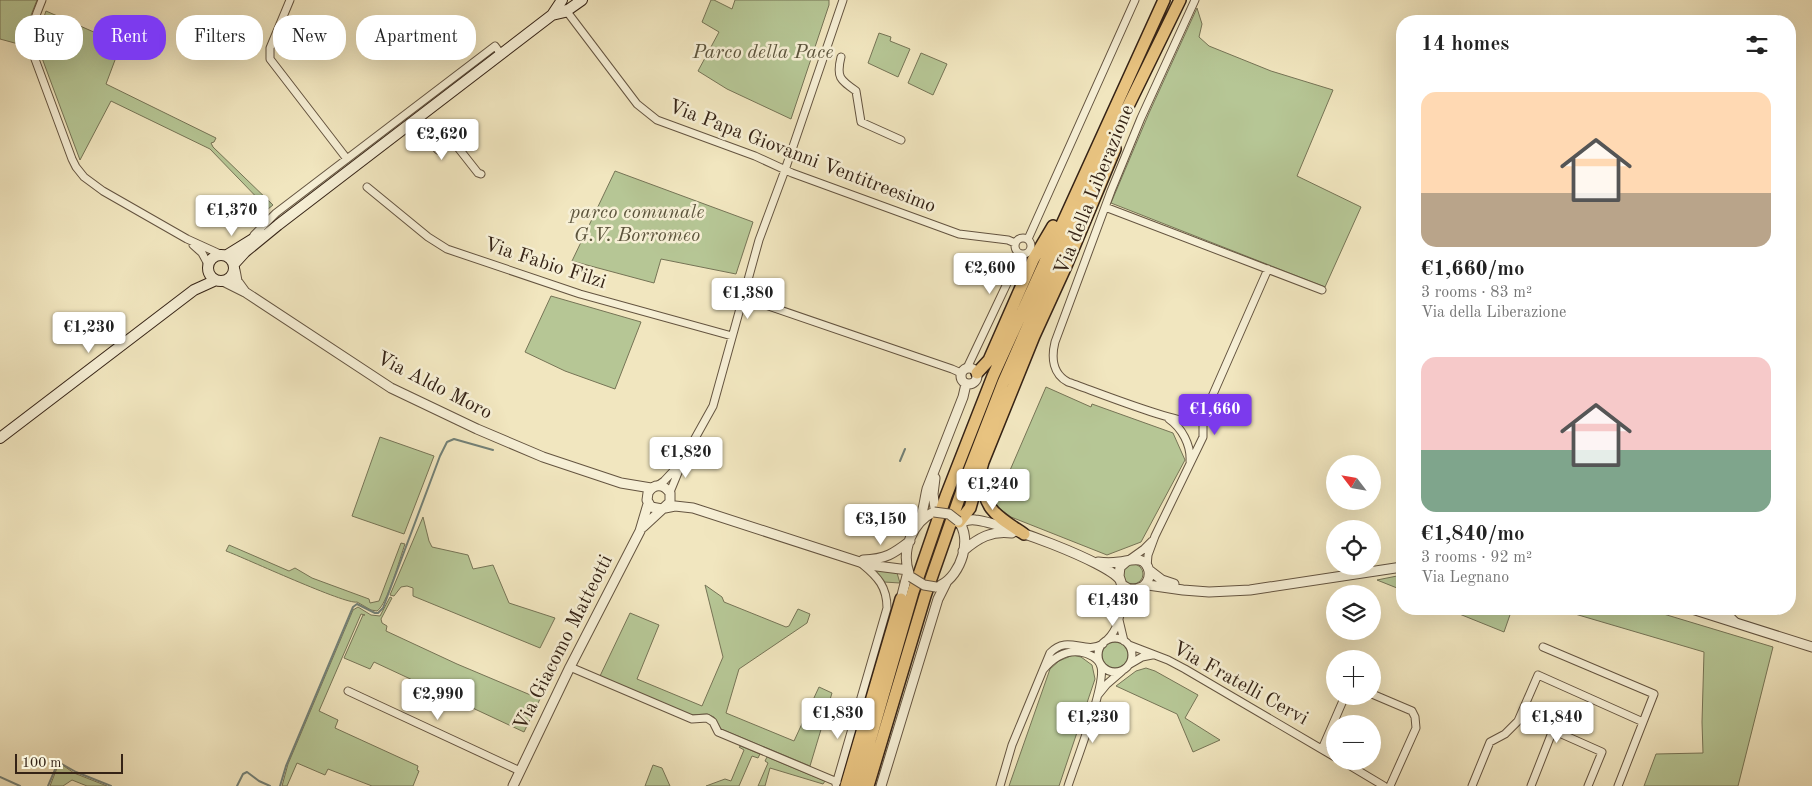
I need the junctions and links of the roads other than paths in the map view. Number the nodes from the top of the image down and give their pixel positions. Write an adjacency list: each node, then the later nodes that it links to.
1 (42, 0): 28 (street)
2 (290, 0): 20 (street)
3 (562, 0): 11 (street, Via Papa Giovanni Ventitreesimo); 13 (main road)
4 (582, 0): 11 (main road)
5 (838, 0): 12 (street)
6 (843, 0): 12 (street)
7 (1135, 0): 27 (street, Via della Liberazione)
8 (1164, 0): 14 (highway)
9 (1180, 0): 15 (highway)
10 (1195, 0): 24 (street, Via della Liberazione)
11 (567, 11): 13 (main road); 21 (street, Via Papa Giovanni Ventitreesimo)
12 (838, 11): 21 (street)
13 (552, 15): 16 (main road)
14 (1150, 32): 41 (highway); 105 (highway)
15 (1163, 38): 50 (highway); 106 (highway)
16 (501, 54): 18 (main road); 20 (street)
17 (841, 57): 19 (street)
18 (412, 122): 22 (street); 25 (main road)
19 (901, 140)
20 (347, 159): 26 (street)
21 (785, 170): 29 (street, Via Papa Giovanni Ventitreesimo); 39 (street)
22 (481, 174)
23 (367, 187): 40 (street, Via Fabio Filzi)
24 (1105, 207): 34 (street); 43 (street, Via della Liberazione)
25 (278, 225): 26 (main road); 33 (main road)
26 (250, 239): 31 (main road)
27 (1028, 239): 29 (street); 30 (street, Via della Liberazione)
28 (187, 240): 31 (street); 32 (street)
29 (1015, 243): 30 (street)
30 (1021, 254): 41 (street, Via della Liberazione)
31 (224, 255): 32 (main road); 33 (main road)
32 (208, 267): 35 (main road); 36 (main road)
33 (235, 267): 35 (main road); 38 (street)
34 (1268, 269): 37 (street); 42 (street)
35 (219, 280): 36 (main road); 38 (street, Via Aldo Moro)
36 (194, 290): 47 (main road)
37 (1322, 290)
38 (245, 292): 53 (street, Via Aldo Moro)
39 (742, 297): 40 (street); 41 (street)
40 (732, 336): 49 (street)
41 (970, 376): 52 (street, Via della Liberazione)
42 (1207, 408): 44 (street); 45 (street)
43 (1164, 416): 44 (street, Via della Liberazione); 46 (street, Via della Liberazione)
44 (1192, 421): 45 (street); 46 (street)
45 (1203, 427): 48 (street)
46 (1183, 436): 48 (street); 51 (street)
47 (0, 438)
48 (1201, 440): 51 (street)
49 (684, 458): 54 (street); 55 (street)
50 (983, 462): 60 (highway); 63 (highway)
51 (1190, 464): 64 (street)
52 (936, 471): 59 (street, Via della Liberazione); 61 (street, Via della Liberazione)
53 (621, 483): 54 (street, Via Aldo Moro); 56 (street, Via Aldo Moro)
54 (654, 487): 55 (street); 56 (street)
55 (670, 493): 57 (street); 58 (street)
56 (647, 502): 57 (street); 62 (street, Via Giacomo Matteotti)
57 (663, 508): 58 (street); 62 (street, Via Giacomo Matteotti)
58 (693, 508): 67 (street)
59 (937, 511): 60 (street, bridge); 61 (street)
60 (959, 522): 63 (street); 66 (street)
61 (917, 524): 65 (street)
62 (640, 531): 89 (street, Via Giacomo Matteotti)
63 (1024, 534): 66 (street); 69 (street)
64 (1155, 536): 68 (street); 71 (street)
65 (910, 540): 67 (street); 72 (street)
66 (963, 551): 74 (street)
67 (856, 560): 72 (street); 82 (street)
68 (1128, 560): 69 (street); 71 (street); 73 (street)
69 (1096, 562): 73 (street)
70 (1396, 568): 76 (street)
71 (1148, 569): 75 (street); 76 (street)
72 (909, 573): 74 (street, bridge); 77 (street)
73 (1120, 580): 75 (street); 78 (street)
74 (946, 583): 107 (street)
75 (1141, 588): 76 (street); 78 (street)
76 (1196, 590)
77 (901, 599): 82 (street); 103 (highway)
78 (1122, 607): 81 (street)
79 (1717, 615): 83 (street)
80 (1729, 615): 83 (street)
81 (1119, 620): 84 (street); 85 (street)
82 (884, 621): 103 (street)
83 (1736, 622): 86 (street)
84 (1104, 643): 85 (street); 90 (street); 91 (street)
85 (1127, 643): 88 (street, Via Fratelli Cervi); 90 (street)
86 (1812, 646)
87 (1544, 647): 97 (street)
88 (1155, 655): 90 (street, Via Fratelli Cervi); 99 (street, Via Fratelli Cervi)
89 (570, 667): 102 (street, Via Giacomo Matteotti); 103 (street)
90 (1126, 668): 93 (street, Via Fratelli Cervi)
91 (1040, 674): 93 (street); 108 (street)
92 (348, 691): 102 (street)
93 (1098, 695): 109 (street)
94 (1381, 698): 111 (street)
95 (1341, 705): 99 (street)
96 (1520, 716): 97 (street); 98 (street); 112 (street)
97 (1643, 722): 115 (street)
98 (1552, 730): 113 (street); 114 (street)
99 (1322, 749): 100 (street, Via Fratelli Cervi)
100 (1326, 751)
101 (1357, 770): 110 (street)
102 (520, 771): 104 (street, Via Giacomo Matteotti)
103 (839, 785)
104 (513, 786)
105 (857, 786)
106 (868, 786)
107 (880, 786)
108 (1000, 786)
109 (1068, 786)
110 (1384, 786)
111 (1390, 786)
112 (1472, 786)
113 (1531, 786)
114 (1588, 786)
115 (1618, 786)

